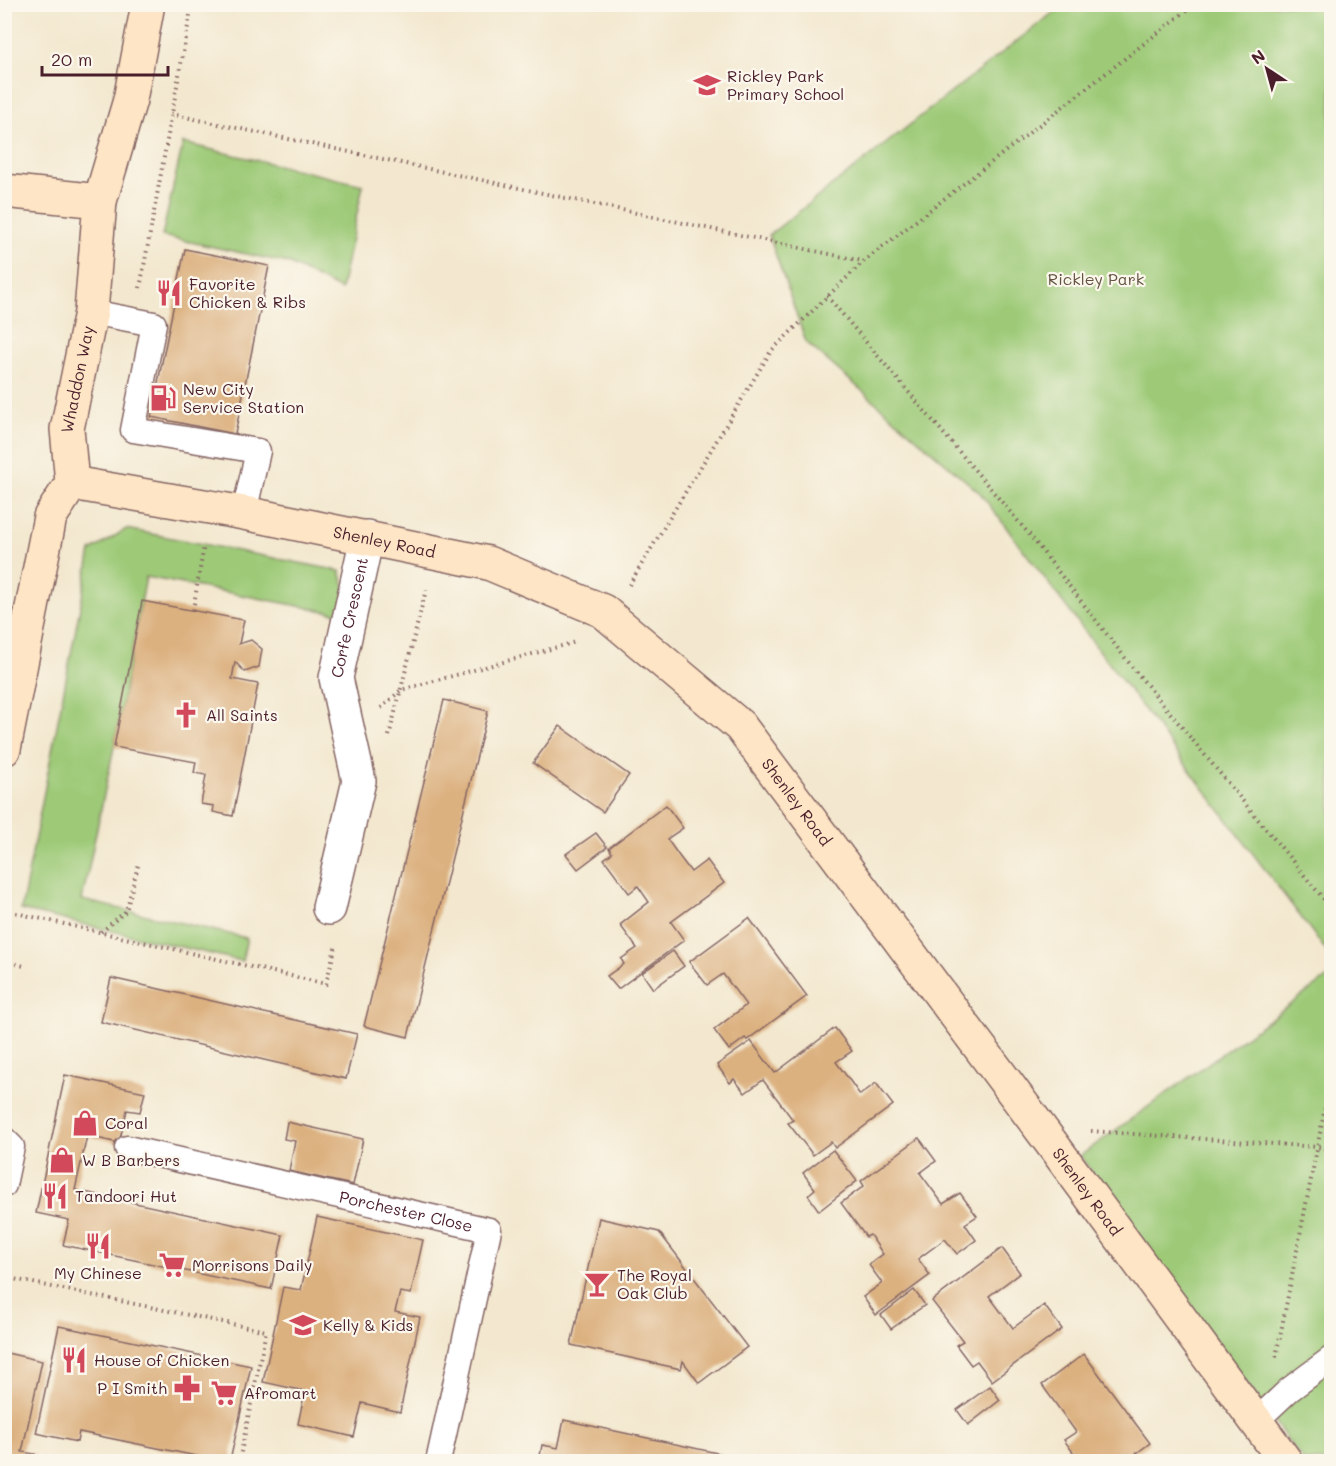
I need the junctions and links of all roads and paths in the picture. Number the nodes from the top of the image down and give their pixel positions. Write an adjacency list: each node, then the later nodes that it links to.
1 (148, 4): 6 (street, Whaddon Way)
2 (192, 4): 4 (path)
3 (1195, 4): 7 (path)
4 (171, 114): 7 (path); 10 (path)
5 (4, 191): 6 (street)
6 (100, 201): 9 (street, Whaddon Way)
7 (863, 262): 8 (path)
8 (827, 296): 16 (path); 25 (path)
9 (91, 312): 10 (lane); 11 (street, Whaddon Way)
10 (134, 321): 12 (lane)
11 (72, 483): 12 (street, Shenley Road); 22 (street)
12 (244, 513): 13 (street, Shenley Road)
13 (367, 537): 20 (street, Corfe Crescent); 35 (street, Shenley Road)
14 (204, 541): 17 (path)
15 (428, 584): 19 (path)
16 (625, 592)
17 (193, 610)
18 (587, 639): 19 (path)
19 (401, 690): 20 (path); 21 (path)
20 (349, 736): 24 (street, Corfe Crescent)
21 (387, 746)
22 (4, 749)
23 (139, 862): 27 (path)
24 (329, 908)
25 (1332, 909)
26 (16, 913): 27 (path)
27 (100, 932): 28 (path)
28 (338, 939)
29 (4, 962): 30 (path)
30 (24, 966)
31 (1332, 1072): 33 (path)
32 (4, 1139): 37 (lane)
33 (1318, 1147): 35 (path); 36 (path); 40 (path)
34 (127, 1148): 43 (lane, Porchester Close)
35 (1055, 1148): 41 (street, Shenley Road)
36 (1332, 1150)
37 (4, 1185)
38 (4, 1277): 42 (path)
39 (1332, 1358): 41 (lane)
40 (1276, 1359)
41 (1256, 1420): 44 (street, Shenley Road)
42 (239, 1461)
43 (438, 1461)
44 (1286, 1461)

